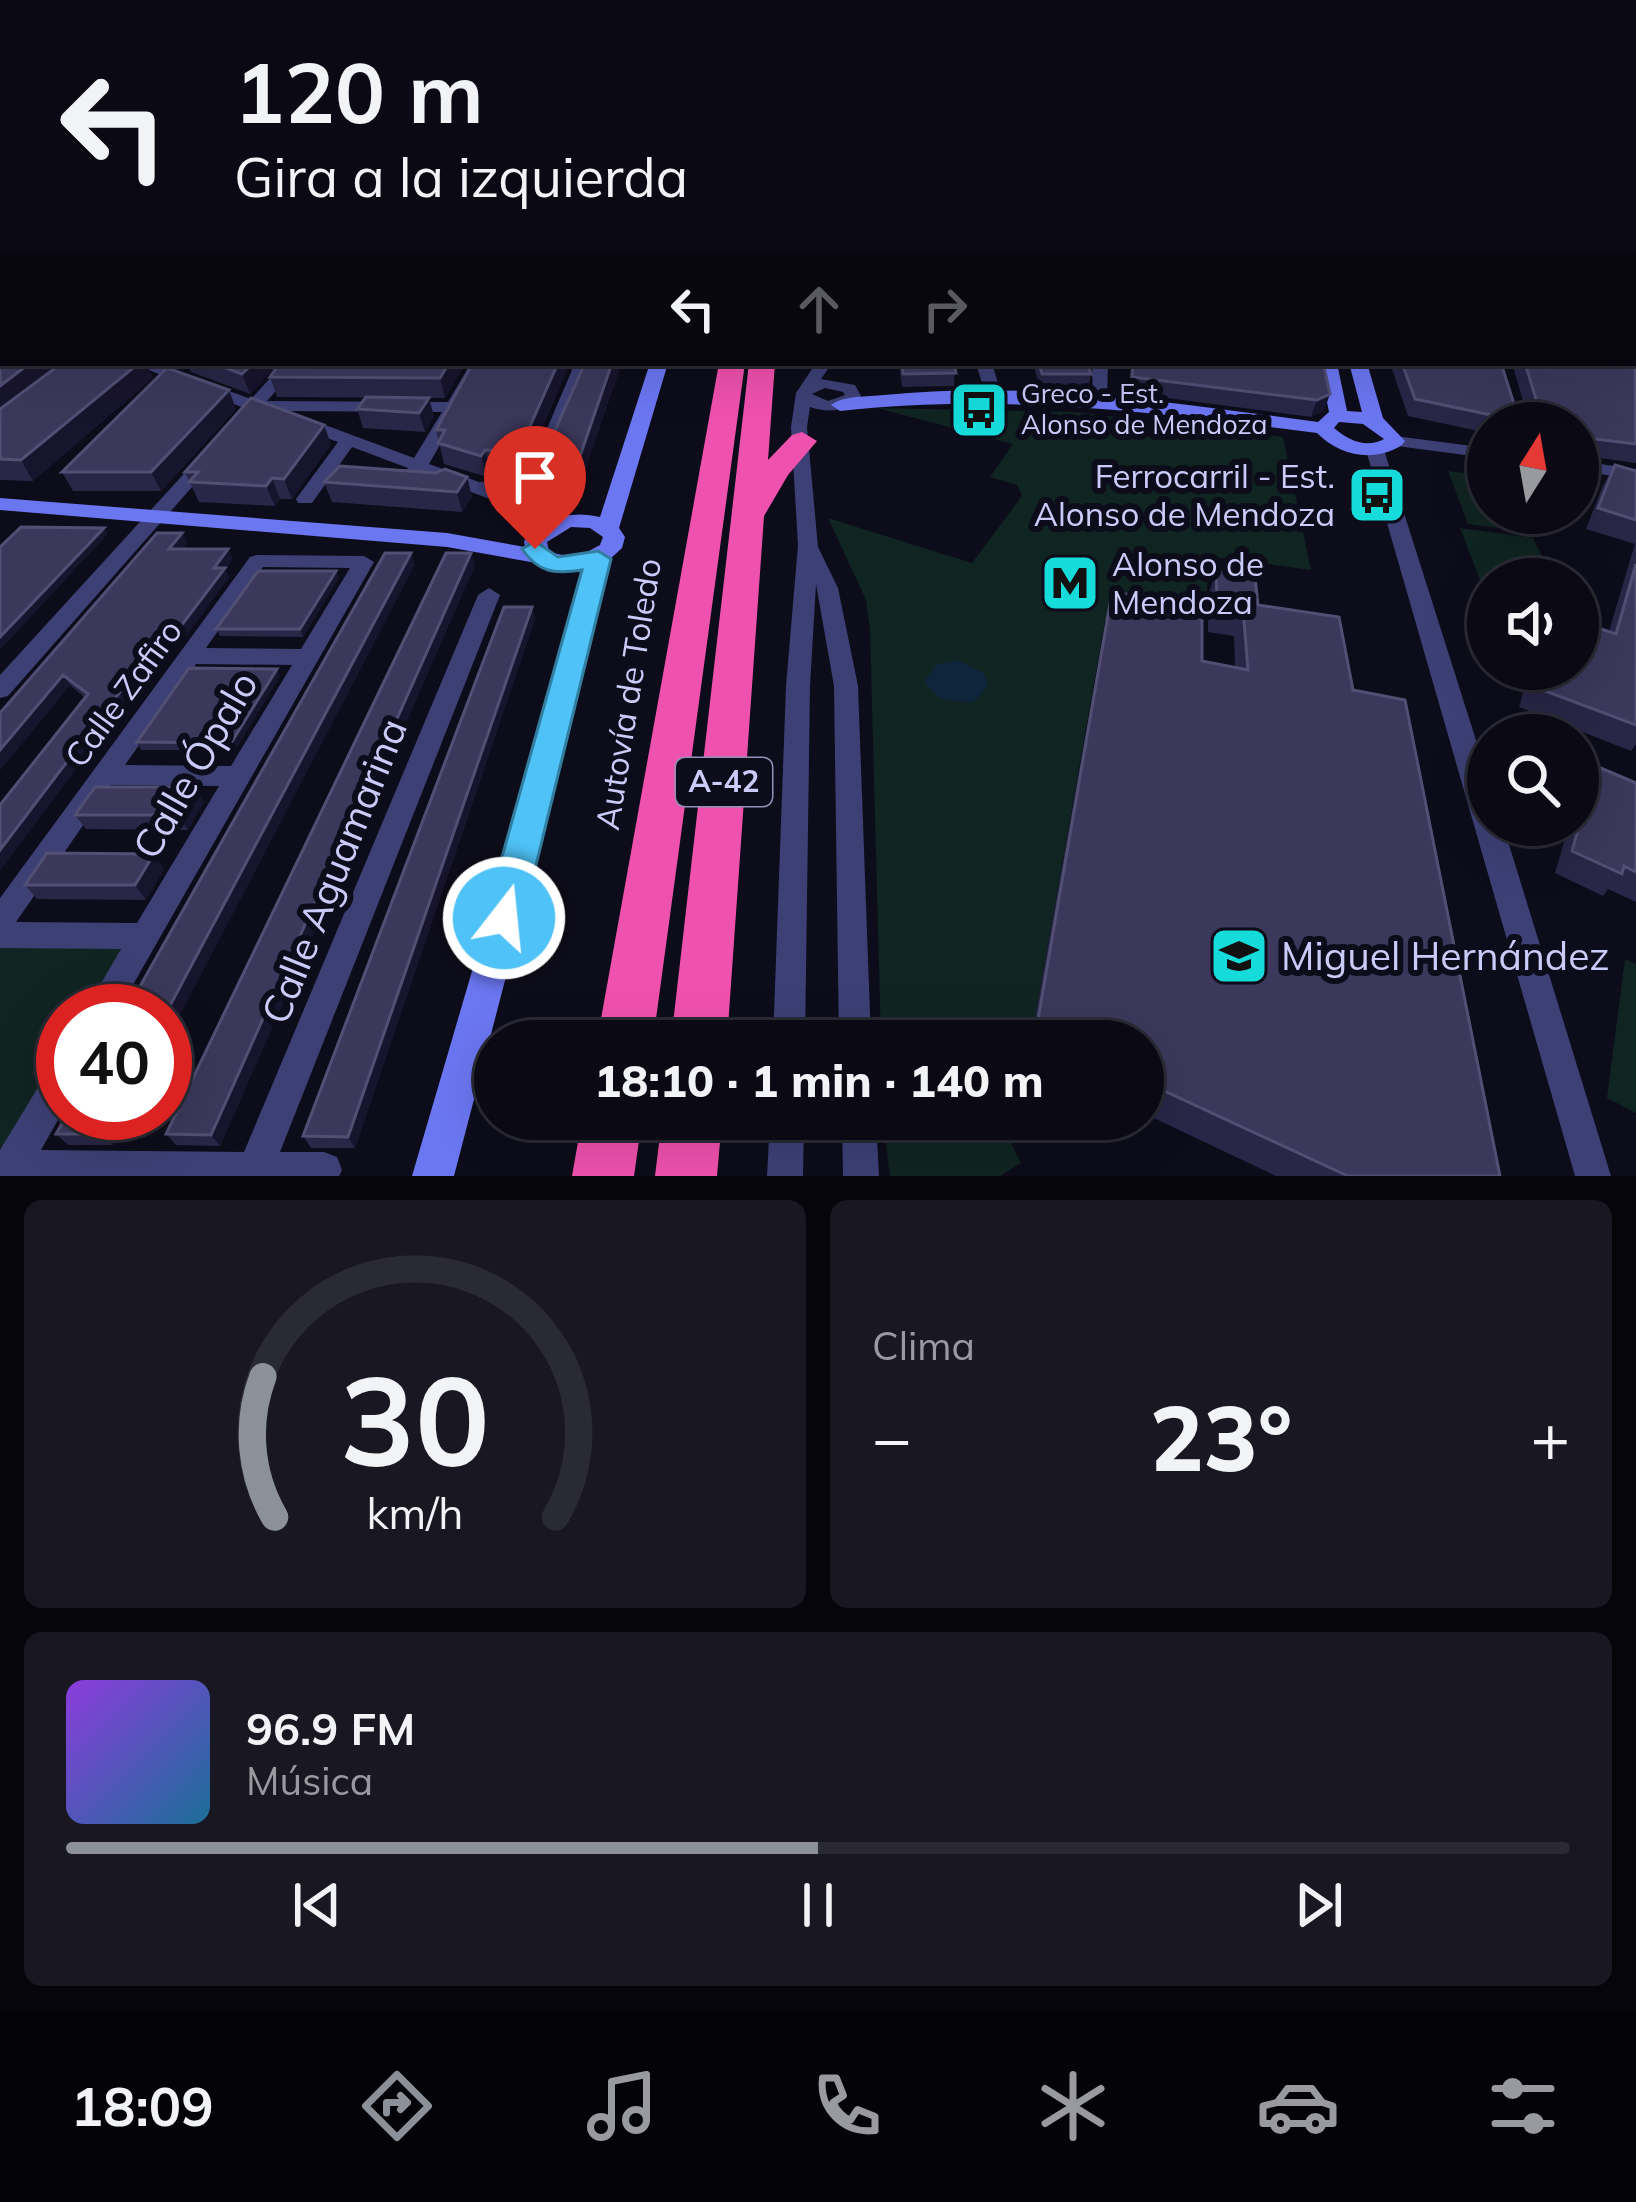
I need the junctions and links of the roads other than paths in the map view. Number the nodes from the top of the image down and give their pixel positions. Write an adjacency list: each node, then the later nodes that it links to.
1 (289, 366): 19 (street)
2 (477, 366): 20 (street)
3 (583, 366): 34 (street)
4 (658, 366): 33 (street)
5 (732, 366): 62 (highway, Autovía de Toledo / A-42)
6 (762, 366): 39 (highway, A-42)
7 (823, 366): 15 (street)
8 (826, 366): 16 (street)
9 (985, 366): 17 (street)
10 (1100, 366): 18 (street)
11 (1324, 366): 21 (street)
12 (1359, 366): 22 (street)
13 (179, 369): 14 (street); 19 (street)
14 (157, 389)
15 (805, 393): 16 (street); 24 (street)
16 (840, 395): 17 (street); 24 (street)
17 (994, 398): 18 (street)
18 (1101, 400): 21 (street)
19 (255, 406): 20 (street); 23 (street); 37 (street)
20 (453, 407): 28 (street)
21 (1331, 422): 22 (street); 25 (street)
22 (1374, 422): 25 (street)
23 (348, 440): 28 (street); 29 (street)
24 (802, 441): 39 (highway); 43 (street)
25 (1385, 445): 26 (street); 54 (street)
26 (1467, 451)
27 (1599, 469): 30 (street)
28 (414, 473): 32 (street); 34 (street)
29 (323, 474): 31 (street); 35 (street)
30 (1636, 474)
31 (345, 476)
32 (389, 479)
33 (625, 479): 38 (street); 40 (street)
34 (476, 487): 38 (street)
35 (305, 499)
36 (0, 504): 37 (street)
37 (156, 515): 42 (street); 53 (street)
38 (571, 520): 40 (street); 41 (street)
39 (749, 522): 63 (highway, A-42)
40 (608, 527): 44 (street)
41 (544, 532): 42 (street); 45 (street)
42 (447, 540): 45 (street)
43 (808, 544): 48 (street); 49 (street)
44 (598, 559): 45 (street); 50 (street)
45 (548, 561): 50 (street)
46 (364, 562): 51 (street, Calle Zafiro); 52 (street, Calle Ópalo)
47 (489, 595): 73 (street, Calle Aguamarina)
48 (803, 608): 49 (street); 64 (street)
49 (832, 609): 65 (street)
50 (580, 637): 74 (street)
51 (190, 656): 52 (street); 55 (street, Calle Zafiro)
52 (307, 657): 56 (street, Calle Ópalo)
53 (0, 690)
54 (1467, 743)
55 (105, 775): 56 (street); 58 (street, Calle Zafiro)
56 (238, 776): 60 (street, Calle Ópalo)
57 (1496, 846): 79 (street)
58 (0, 921)
59 (0, 935): 60 (street)
60 (145, 935): 61 (street, Calle Ópalo)
61 (117, 984)
62 (628, 1020)
63 (701, 1020)
64 (790, 1020)
65 (854, 1020)
66 (36, 1122): 72 (street)
67 (609, 1140): 75 (highway)
68 (690, 1140): 76 (highway)
69 (786, 1140): 77 (street)
70 (860, 1140): 78 (street)
71 (324, 1170): 73 (street)
72 (6, 1171): 73 (street)
73 (254, 1172)
74 (433, 1176)
75 (603, 1176)
76 (686, 1176)
77 (785, 1176)
78 (862, 1176)
79 (1593, 1176)

